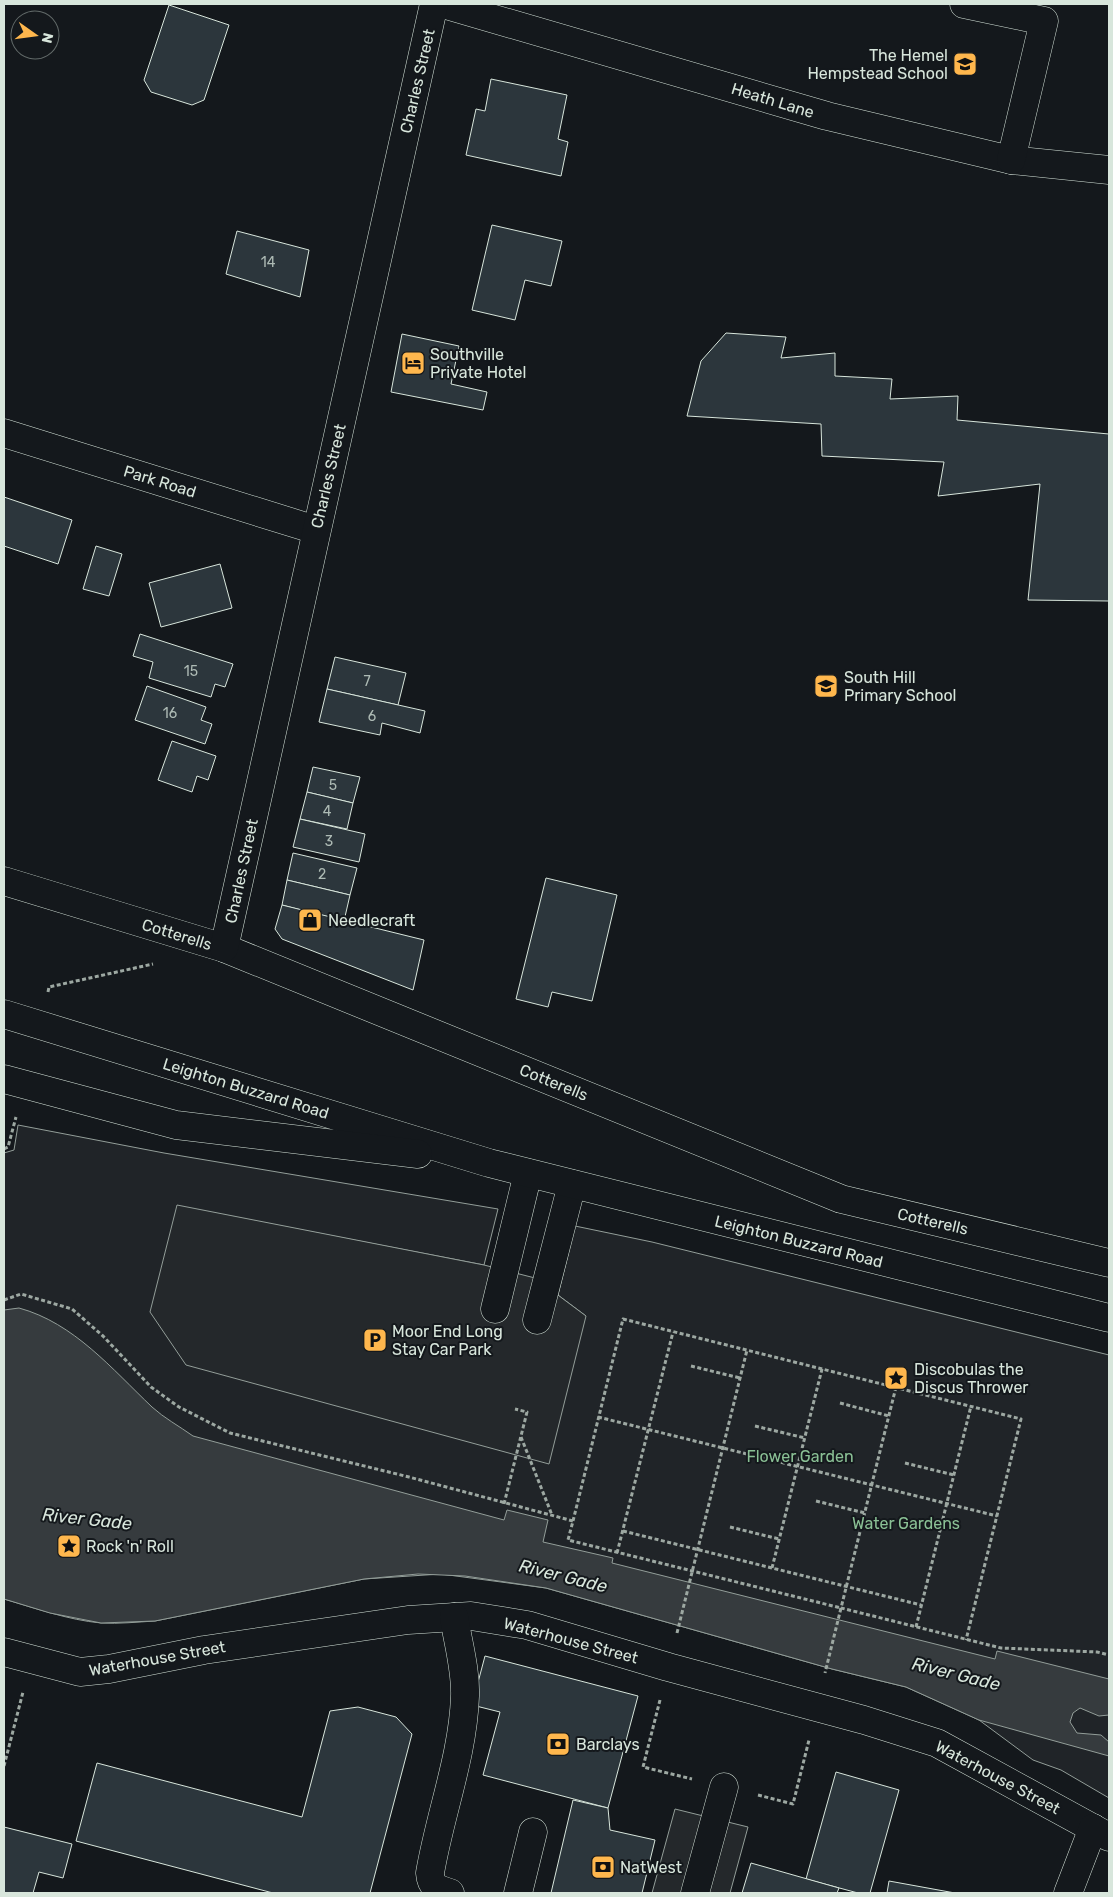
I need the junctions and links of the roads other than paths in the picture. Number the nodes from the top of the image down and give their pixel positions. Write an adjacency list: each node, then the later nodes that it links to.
1 (434, 4): 7 (street, Charles Street)
2 (443, 4): 4 (street, Heath Lane)
3 (964, 4): 4 (street)
4 (1011, 160): 5 (street, Heath Lane)
5 (1109, 170)
6 (4, 433): 7 (street, Park Road)
7 (316, 530): 9 (street, Charles Street)
8 (4, 881): 9 (street, Cotterells)
9 (224, 948): 15 (street, Cotterells)
10 (4, 1014): 12 (street, Leighton Buzzard Road)
11 (4, 1079): 12 (street, Leighton Buzzard Road)
12 (489, 1163): 13 (street, Leighton Buzzard Road)
13 (528, 1173): 14 (street, Leighton Buzzard Road); 16 (street)
14 (572, 1184): 17 (street, Leighton Buzzard Road); 18 (street)
15 (1109, 1263)
16 (494, 1309)
17 (1109, 1318)
18 (537, 1320)
19 (454, 1617): 20 (street, Waterhouse Street); 23 (street, Waterhouse Street); 24 (street)
20 (4, 1652)
21 (724, 1787): 26 (street)
22 (534, 1832): 25 (street)
23 (1101, 1832): 27 (street)
24 (450, 1893)
25 (518, 1893)
26 (695, 1893)
27 (1068, 1893)

